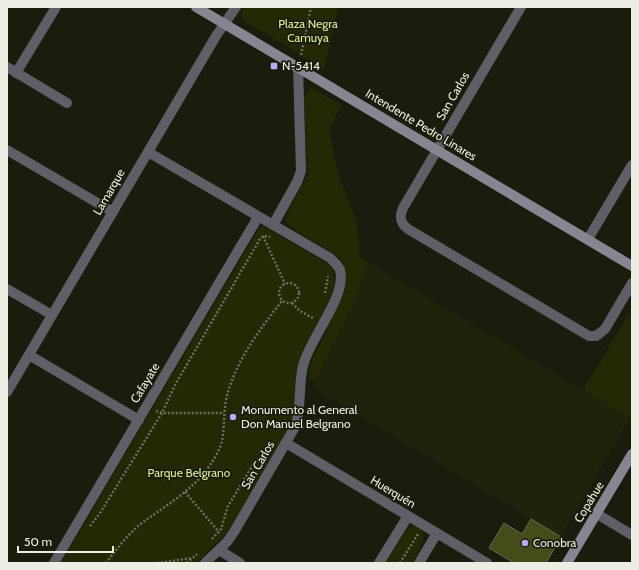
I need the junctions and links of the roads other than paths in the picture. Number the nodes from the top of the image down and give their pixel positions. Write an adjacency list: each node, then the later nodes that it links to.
1 (56, 7): 8 (street)
2 (196, 7): 5 (main road, Intendente Pedro Linares)
3 (236, 7): 5 (street, Lamarque)
4 (521, 7): 11 (street, San Carlos)
5 (224, 24): 6 (main road, Intendente Pedro Linares); 12 (street, Lamarque)
6 (298, 67): 11 (main road, Intendente Pedro Linares); 16 (street)
7 (7, 68): 8 (street)
8 (16, 73): 9 (street)
9 (67, 102)
10 (7, 150): 14 (street)
11 (437, 150): 17 (main road, Intendente Pedro Linares); 19 (street, San Carlos)
12 (148, 152): 14 (street, Lamarque); 15 (street)
13 (632, 165): 17 (street)
14 (113, 212): 21 (street, Lamarque)
15 (258, 217): 16 (street); 24 (street, Cafayate)
16 (273, 225): 25 (street, San Carlos)
17 (588, 240): 18 (main road, Intendente Pedro Linares)
18 (632, 266)
19 (632, 283)
20 (7, 289): 21 (street)
21 (52, 315): 22 (street, Lamarque)
22 (29, 355): 23 (street, Lamarque); 24 (street)
23 (7, 392)
24 (139, 420): 32 (street, Cafayate)
25 (286, 443): 28 (street, Huerquén); 31 (street, San Carlos)
26 (632, 454): 27 (main road, Copahue)
27 (597, 514): 30 (street); 38 (main road, Copahue)
28 (408, 516): 29 (street, Huerquén); 35 (street)
29 (437, 533): 36 (street); 37 (street, Huerquén)
30 (632, 534)
31 (219, 550): 33 (street, San Carlos); 34 (street)
32 (54, 563)
33 (205, 563)
34 (240, 563)
35 (379, 563)
36 (419, 563)
37 (487, 563)
38 (568, 563)

